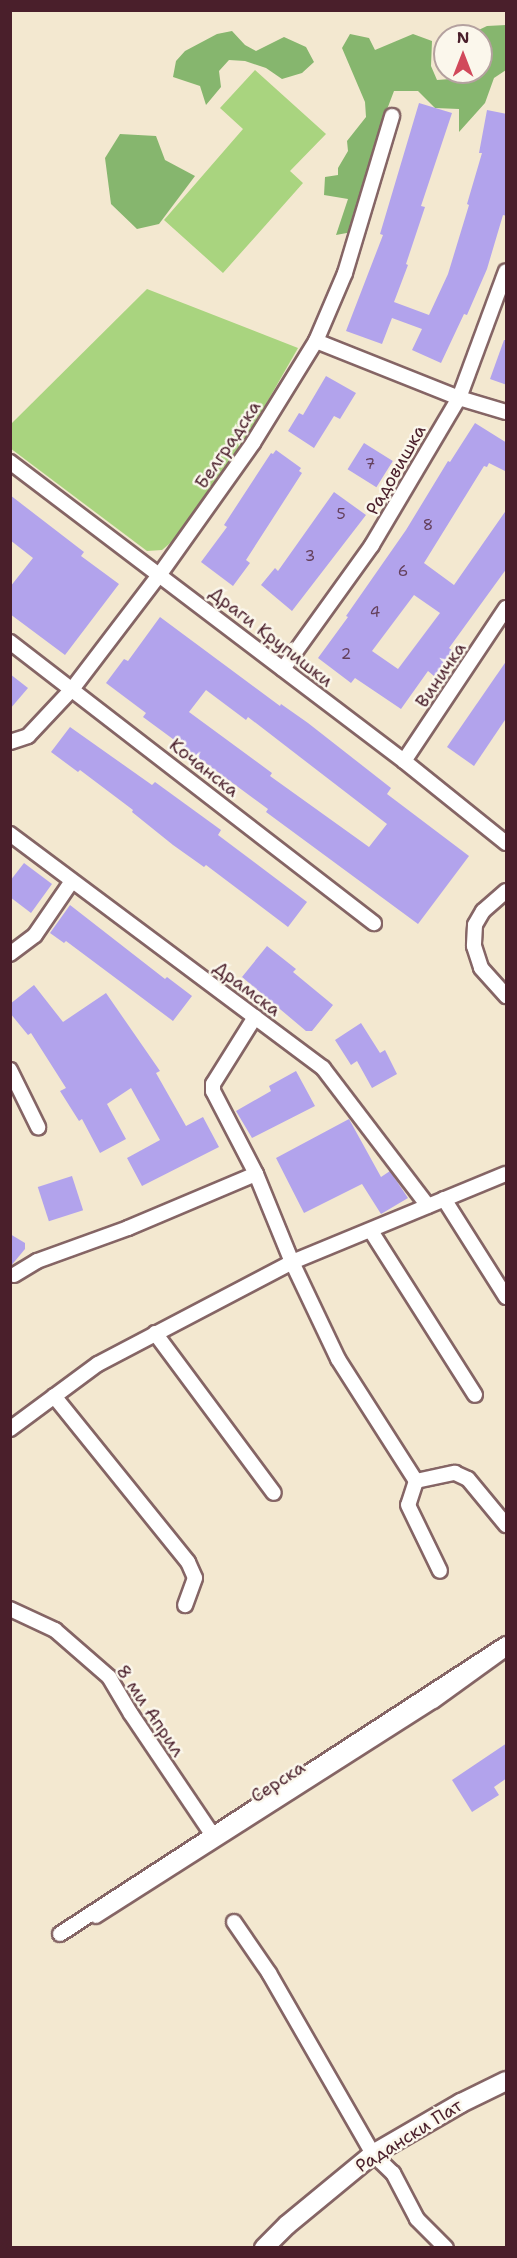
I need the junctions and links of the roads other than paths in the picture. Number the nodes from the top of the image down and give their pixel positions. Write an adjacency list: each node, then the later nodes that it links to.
1 (392, 116): 3 (street, Белградска)
2 (507, 271): 4 (street, Радовишка)
3 (316, 341): 4 (street); 7 (street, Белградска)
4 (459, 398): 5 (street); 10 (street, Радовишка)
5 (507, 412)
6 (10, 462): 7 (street, Драги Крупишки)
7 (160, 574): 10 (street, Драги Крупишки); 11 (street, Белградска)
8 (507, 608): 13 (street, Виничка)
9 (10, 642): 11 (street, Кочанска)
10 (284, 669): 13 (street, Драги Крупишки)
11 (73, 688): 12 (street, Белградска); 18 (street, Кочанска)
12 (10, 742)
13 (404, 761): 15 (street, Драги Крупишки)
14 (10, 834): 16 (street, Драмска)
15 (507, 843)
16 (72, 881): 19 (street); 21 (street, Драмска)
17 (507, 891): 20 (street)
18 (374, 924)
19 (10, 954)
20 (507, 996)
21 (255, 1017): 24 (street); 27 (street, Драмска)
22 (10, 1070): 23 (street)
23 (38, 1127)
24 (256, 1174): 29 (street); 30 (street)
25 (507, 1174): 26 (street)
26 (444, 1199): 27 (street); 31 (street)
27 (428, 1206): 28 (street)
28 (371, 1231): 29 (street); 33 (street)
29 (292, 1262): 32 (street); 36 (street)
30 (14, 1275)
31 (507, 1297)
32 (155, 1333): 34 (street); 37 (street)
33 (475, 1395)
34 (54, 1396): 35 (street); 40 (street)
35 (10, 1429)
36 (416, 1481): 38 (street); 39 (street)
37 (274, 1493)
38 (507, 1525)
39 (440, 1570)
40 (185, 1605)
41 (10, 1609): 44 (street, 8 ми Април)
42 (507, 1644): 44 (street)
43 (507, 1651): 46 (street, Серска)
44 (212, 1834): 46 (street)
45 (234, 1922): 48 (street)
46 (64, 1932)
47 (507, 2081): 48 (street, Радански Пат)
48 (373, 2154): 49 (street, Радански Пат); 50 (street)
49 (264, 2247)
50 (446, 2247)

